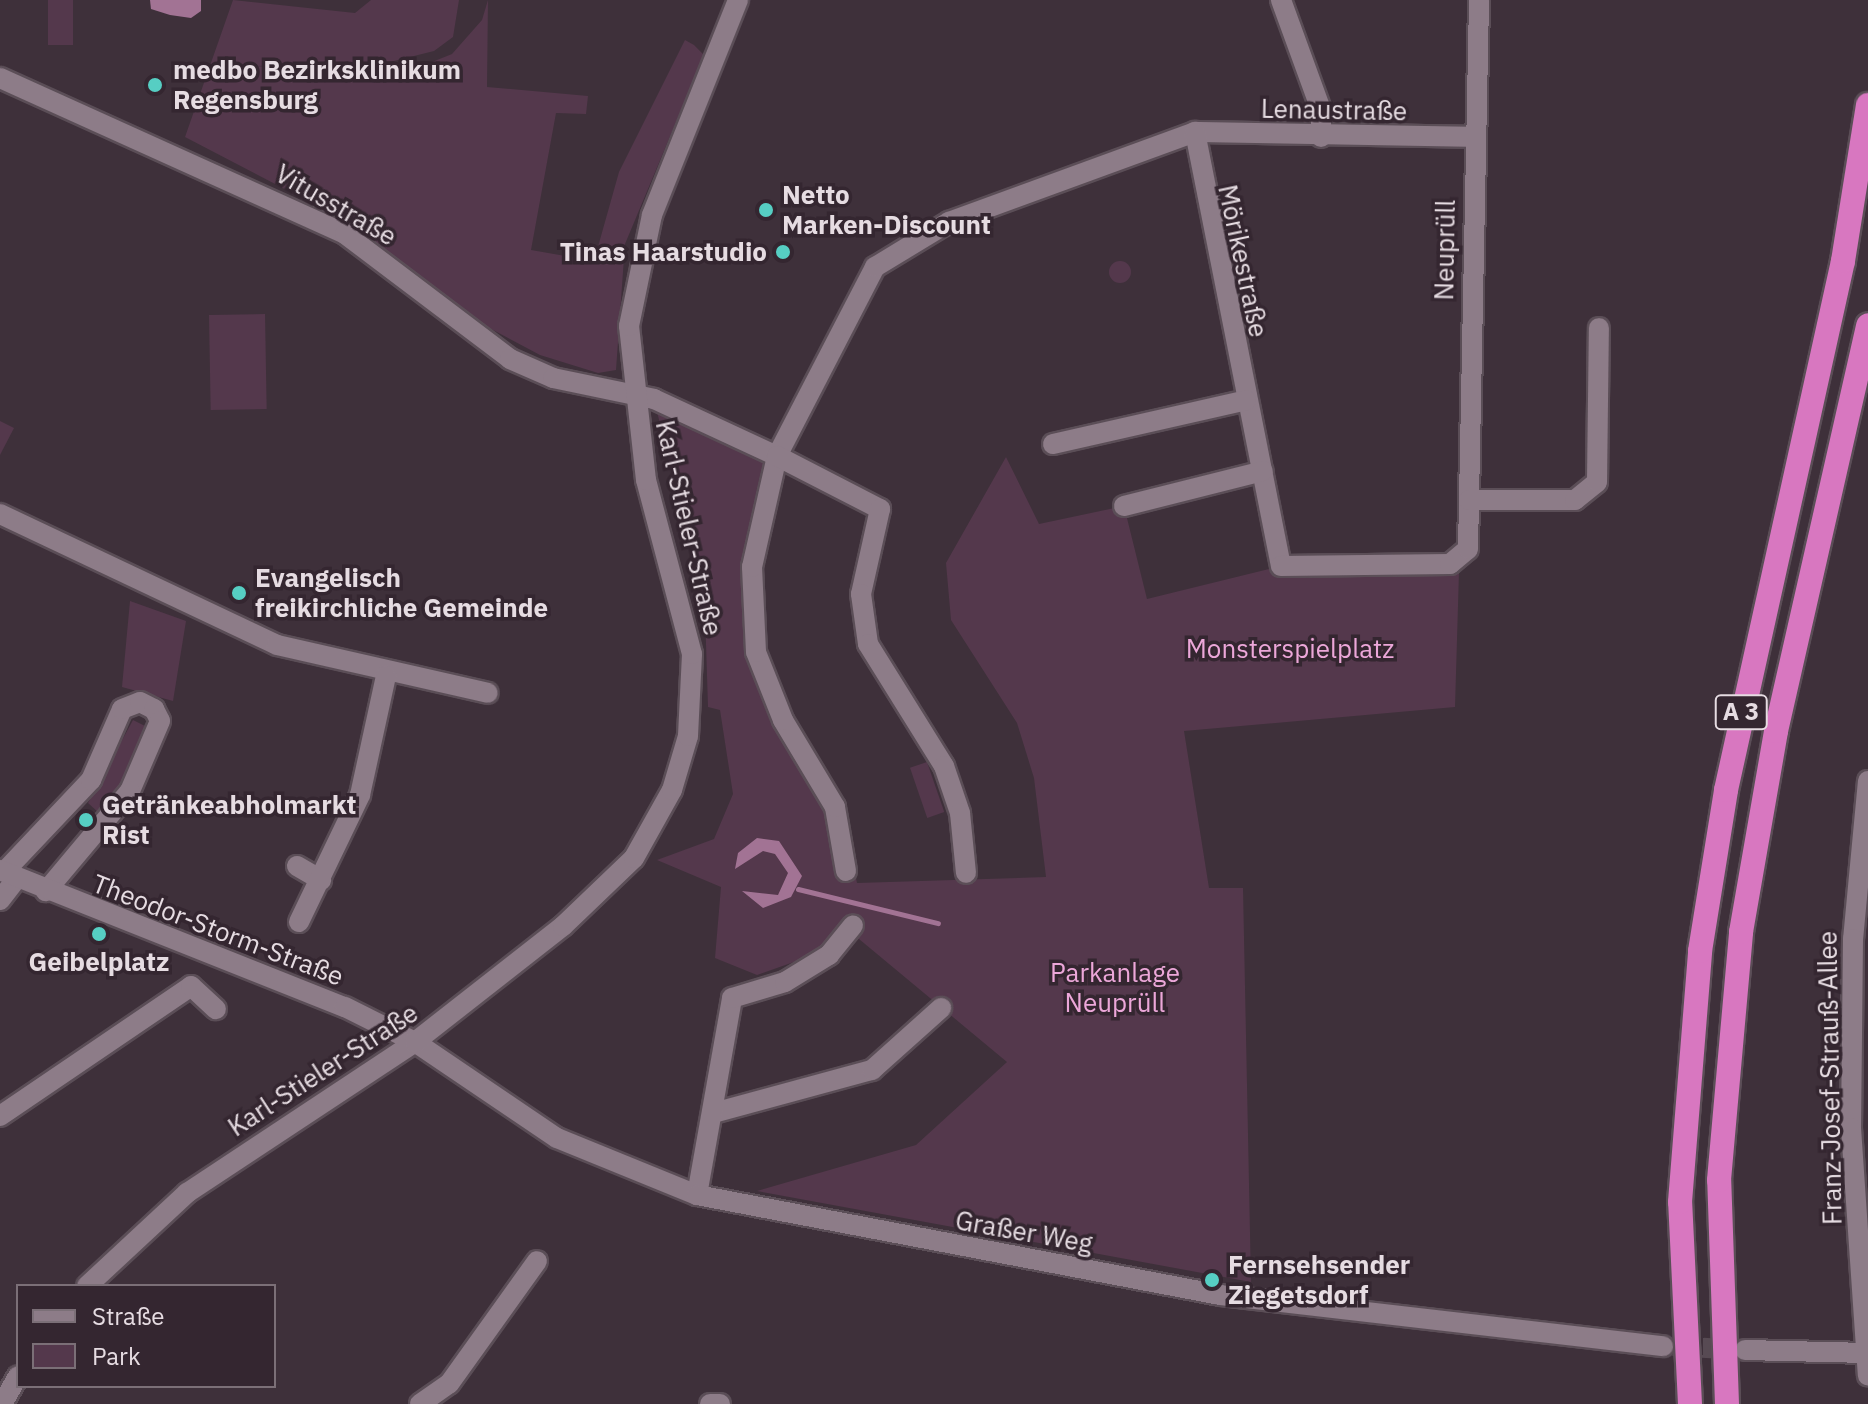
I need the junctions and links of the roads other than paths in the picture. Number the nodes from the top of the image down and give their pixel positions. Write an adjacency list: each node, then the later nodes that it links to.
1 (738, 0): 11 (street, Karl-Stieler-Straße)
2 (1281, 0): 7 (street)
3 (1479, 0): 8 (street, Neuprüll)
4 (0, 78): 11 (street, Vitusstraße)
5 (1868, 105): 49 (highway, A 3)
6 (1195, 132): 7 (street, Lenaustraße); 12 (street, Mörikestraße); 14 (street)
7 (1321, 137): 8 (street, Lenaustraße)
8 (1472, 137): 16 (street, Neuprüll)
9 (1868, 325): 50 (highway, A 3)
10 (1599, 328): 16 (street)
11 (633, 392): 14 (street, Vitusstraße); 34 (street, Karl-Stieler-Straße)
12 (1246, 400): 13 (street); 15 (street, Mörikestraße)
13 (1053, 444)
14 (777, 456): 24 (street); 26 (street, Vitusstraße)
15 (1263, 471): 17 (street); 19 (street, Mörikestraße)
16 (1469, 500): 19 (street, Neuprüll)
17 (1124, 506)
18 (0, 514): 20 (street)
19 (1468, 549)
20 (386, 676): 21 (street); 27 (street)
21 (488, 693)
22 (1868, 781): 42 (street, Franz-Josef-Strauß-Allee)
23 (297, 866): 27 (street)
24 (846, 871)
25 (7, 873): 28 (street, Theodor-Storm-Straße); 28 (street); 29 (street)
26 (966, 873)
27 (321, 880): 30 (street)
28 (46, 891): 34 (street, Theodor-Storm-Straße)
29 (0, 900)
30 (299, 922)
31 (853, 925): 35 (street)
32 (941, 1008): 35 (street)
33 (216, 1009): 36 (street)
34 (415, 1042): 37 (street, Graßer Weg); 39 (street, Karl-Stieler-Straße)
35 (717, 1112): 37 (street)
36 (0, 1116)
37 (697, 1195): 40 (street, Graßer Weg)
38 (537, 1261): 46 (street)
39 (89, 1284)
40 (1663, 1346)
41 (1745, 1350): 42 (street)
42 (1867, 1353): 43 (street, Franz-Josef-Strauß-Allee)
43 (1868, 1375)
44 (16, 1380): 45 (street)
45 (2, 1404)
46 (420, 1404)
47 (710, 1404): 48 (street)
48 (720, 1404)
49 (1690, 1404)
50 (1727, 1404)

